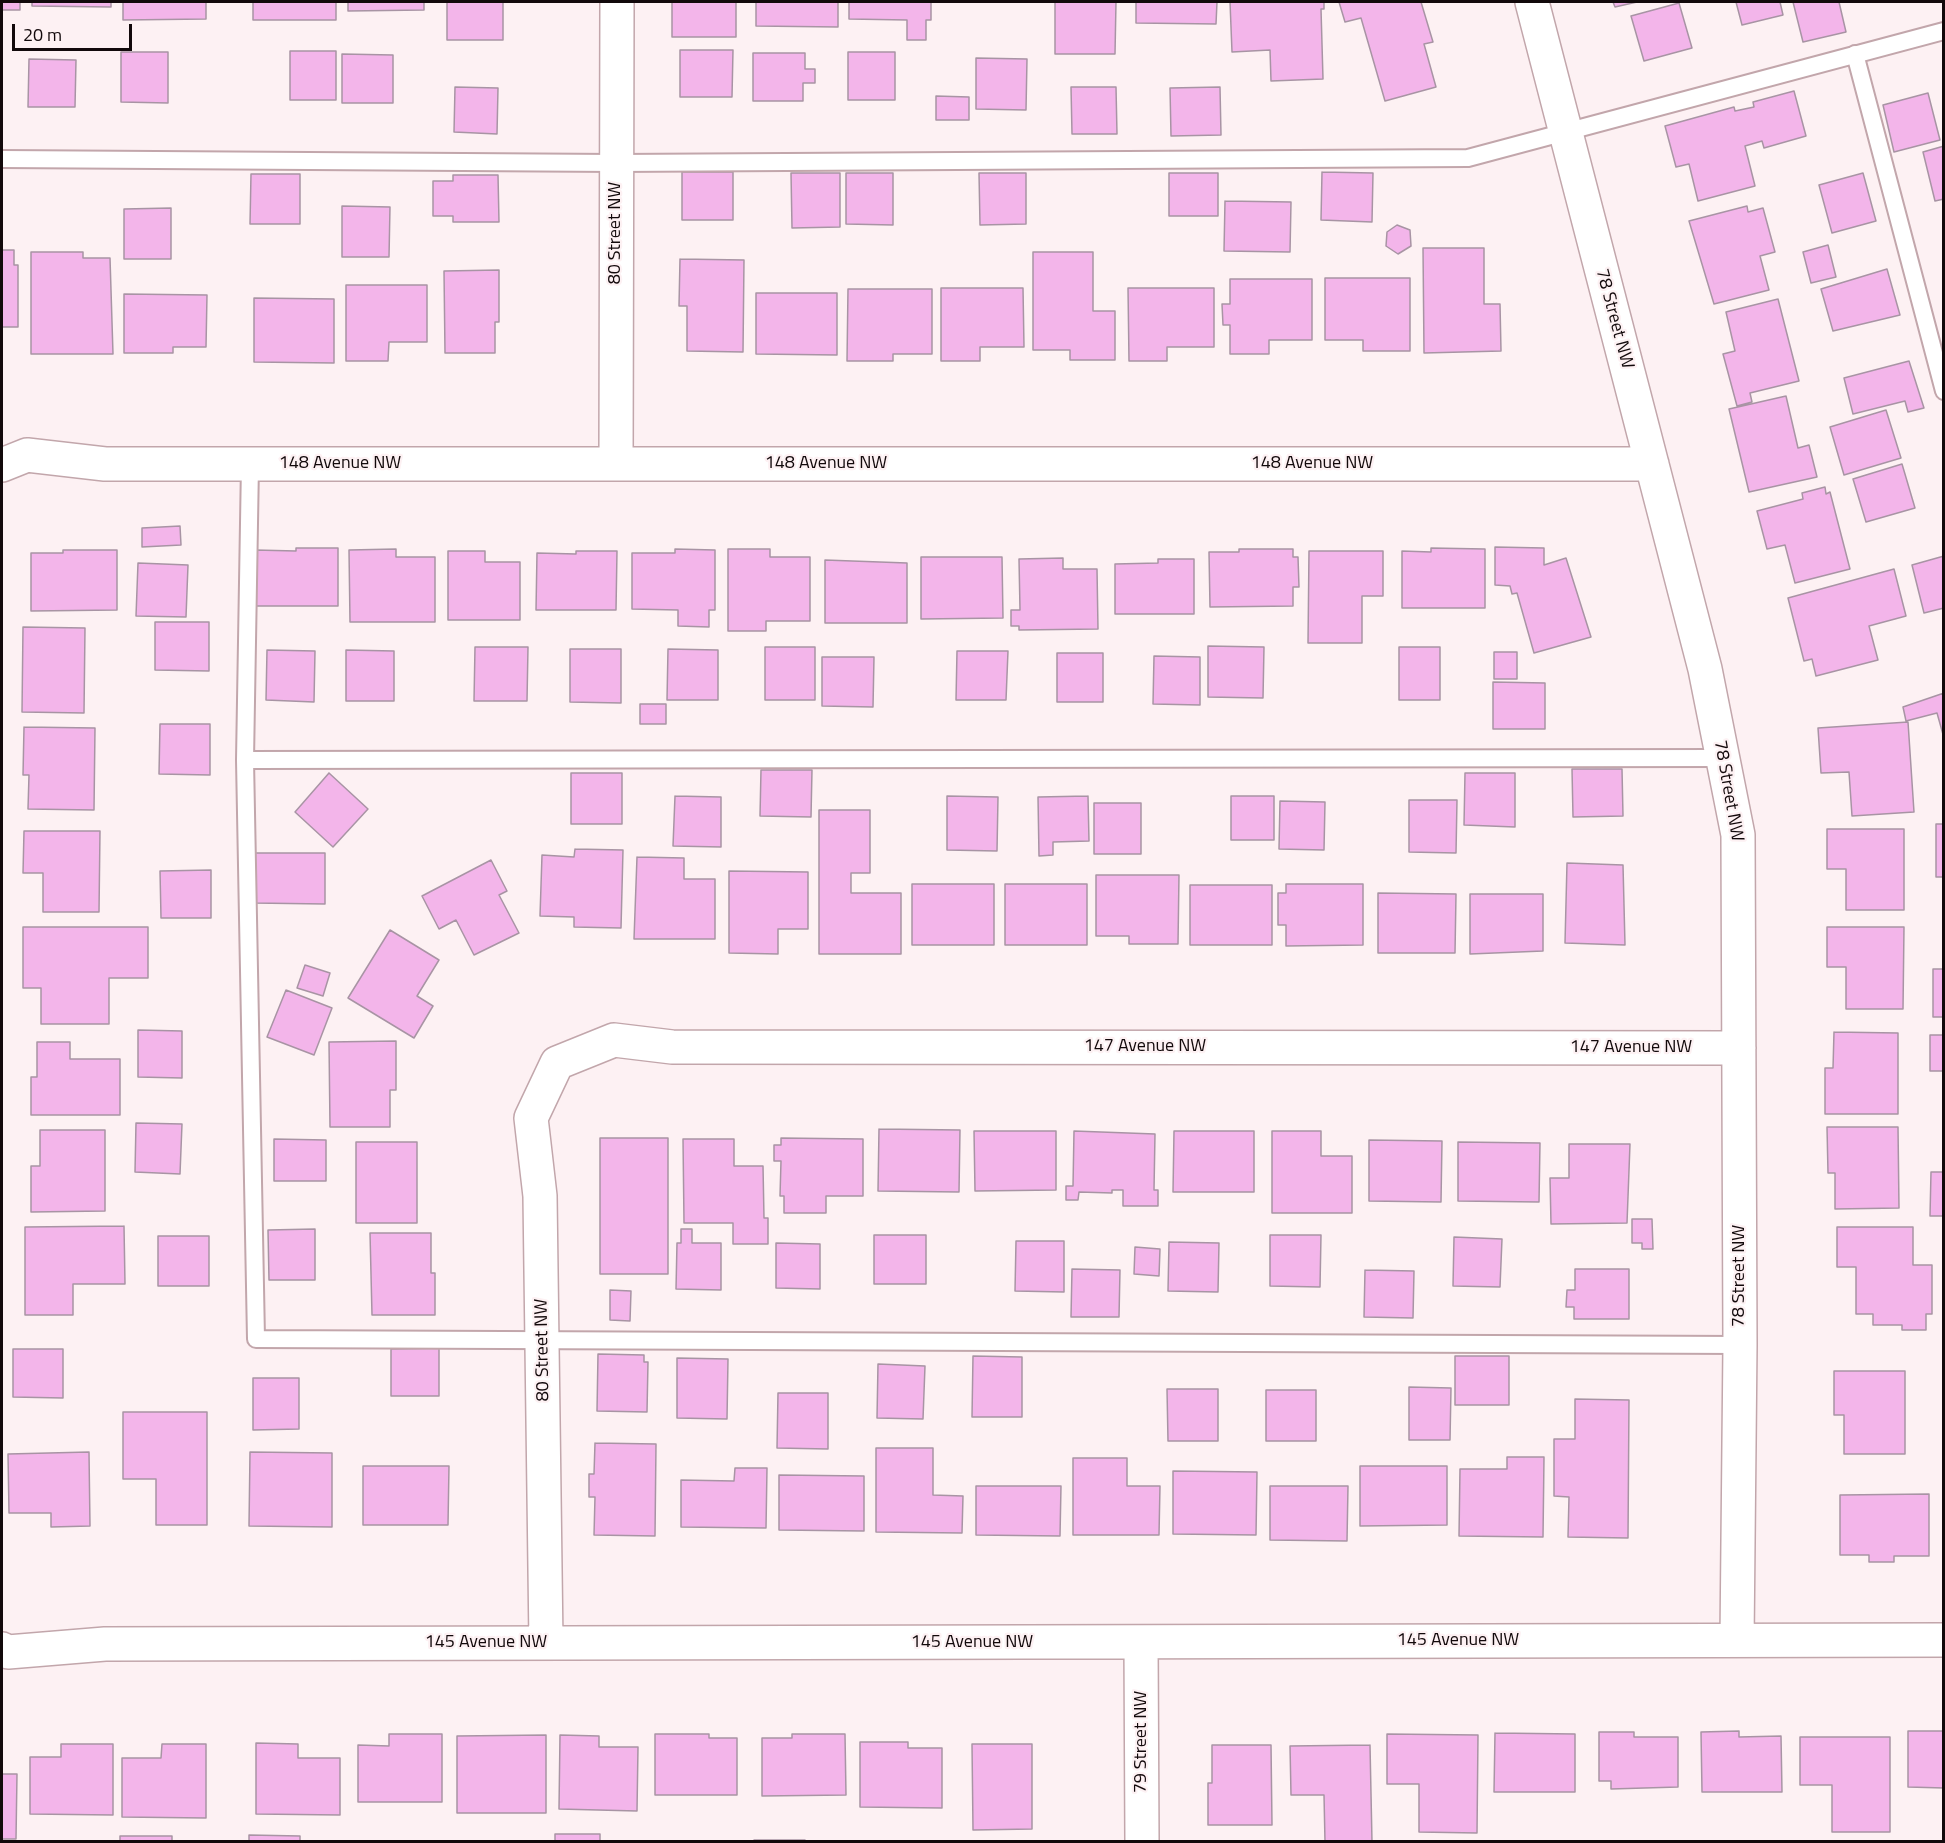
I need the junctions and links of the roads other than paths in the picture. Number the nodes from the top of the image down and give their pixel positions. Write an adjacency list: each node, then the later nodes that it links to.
1 (616, 2): 7 (street, 80 Street NW)
2 (1532, 2): 5 (street, 78 Street NW)
3 (1944, 31): 4 (lane)
4 (1855, 54): 5 (lane); 8 (lane)
5 (1566, 132): 7 (lane); 11 (street, 78 Street NW)
6 (2, 159): 7 (lane)
7 (616, 163): 10 (street, 80 Street NW)
8 (1944, 391)
9 (250, 464): 10 (street, 148 Avenue NW); 12 (street, 148 Avenue NW); 14 (lane)
10 (616, 464): 11 (street, 148 Avenue NW)
11 (1652, 464): 13 (street, 78 Street NW)
12 (2, 465)
13 (1723, 758): 14 (lane); 15 (street, 78 Street NW)
14 (245, 760): 17 (lane)
15 (1739, 1048): 16 (street, 147 Avenue NW); 18 (street, 78 Street NW)
16 (557, 1063): 17 (street, 80 Street NW)
17 (543, 1341): 18 (lane); 21 (street, 80 Street NW)
18 (1740, 1346): 19 (street, 78 Street NW)
19 (1737, 1640): 20 (street, 145 Avenue NW); 22 (street, 145 Avenue NW)
20 (1944, 1640)
21 (546, 1643): 22 (street, 145 Avenue NW); 23 (street, 145 Avenue NW)
22 (1141, 1643): 24 (street, 79 Street NW)
23 (2, 1649)
24 (1142, 1842)

